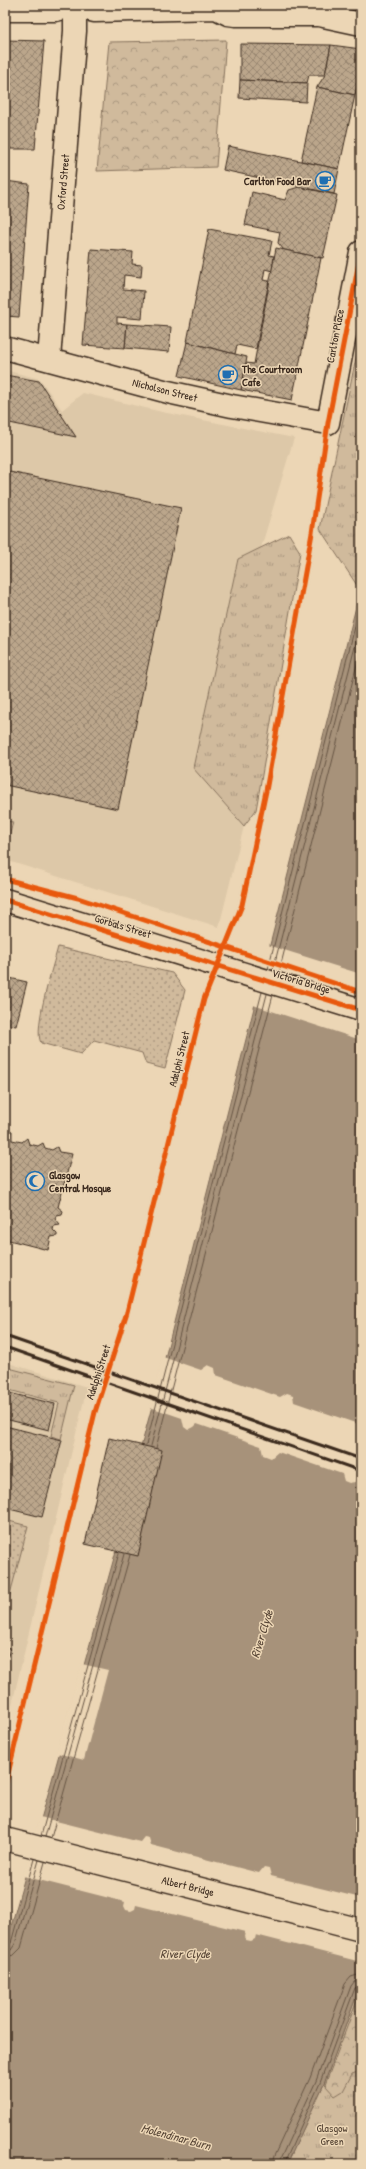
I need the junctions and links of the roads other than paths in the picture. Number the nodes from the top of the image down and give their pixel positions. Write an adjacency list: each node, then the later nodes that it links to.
1 (75, 5): 2 (street); 3 (street); 7 (street, Oxford Street)
2 (217, 6): 4 (street)
3 (5, 10)
4 (361, 24)
5 (361, 252): 8 (street, Carlton Place)
6 (5, 348): 7 (street, Nicholson Street)
7 (49, 359): 8 (street, Nicholson Street)
8 (328, 423)
9 (5, 900): 10 (street, Gorbals Street)
10 (235, 971): 11 (street, Victoria Bridge)
11 (361, 1010)
12 (10, 1841): 13 (street, Albert Bridge)
13 (361, 1930)

